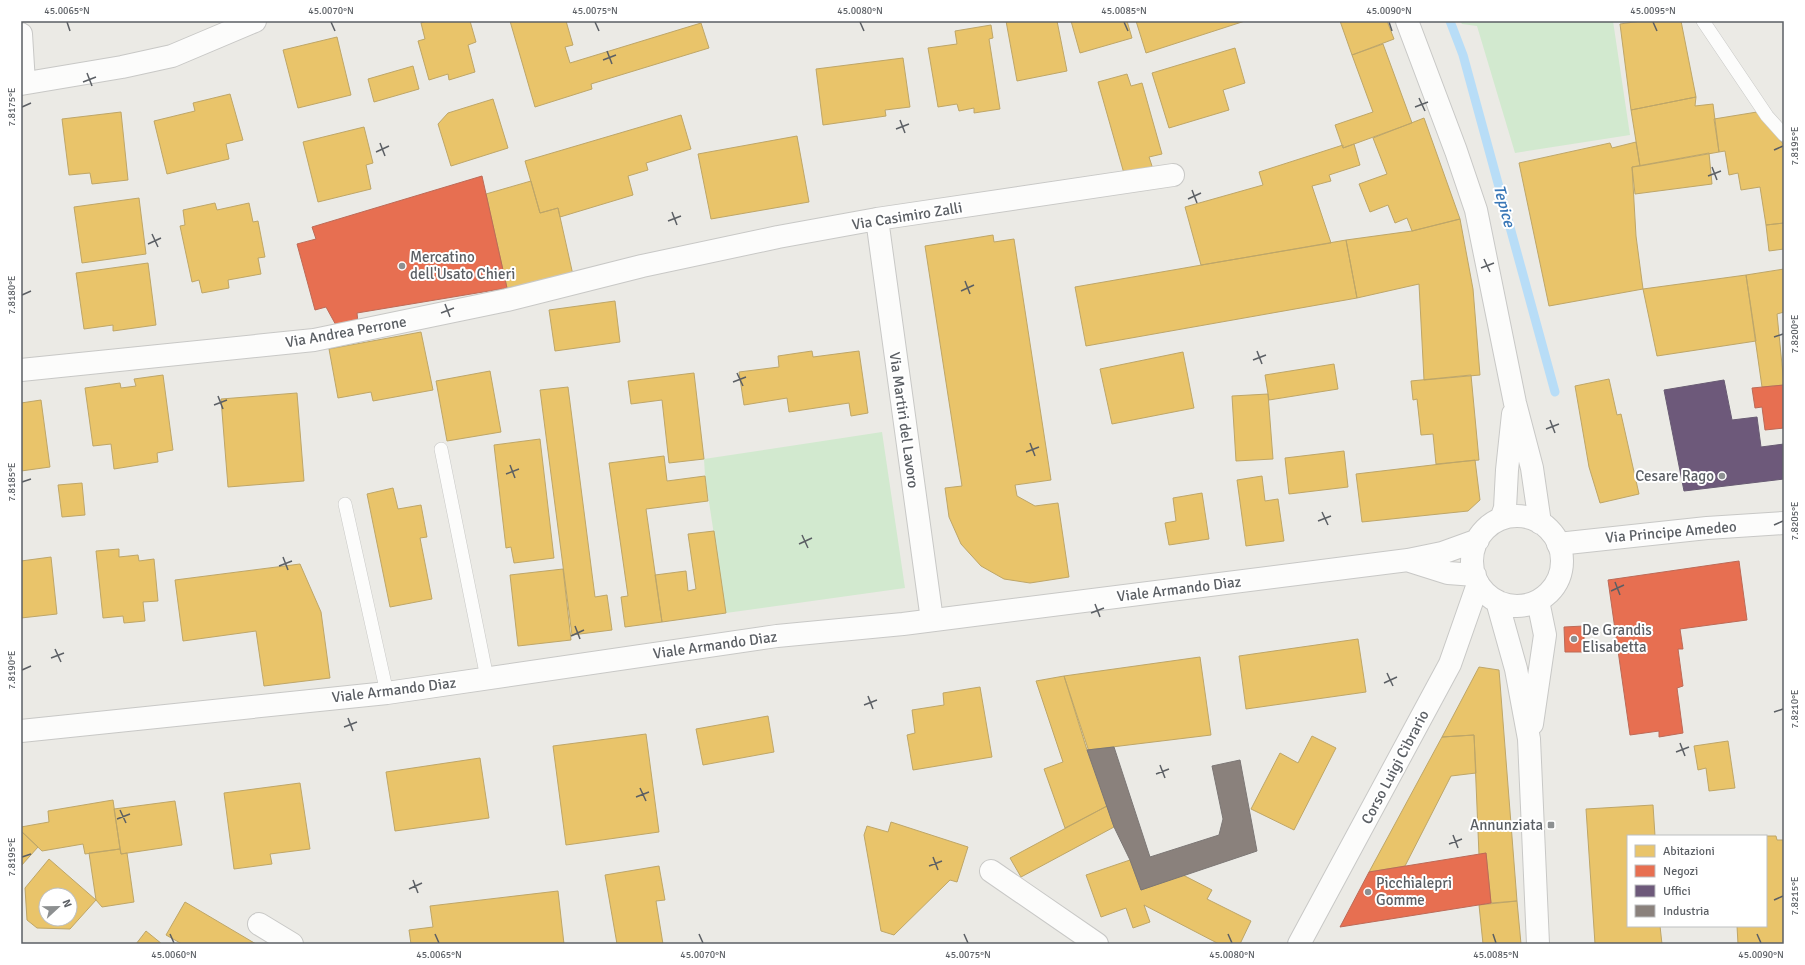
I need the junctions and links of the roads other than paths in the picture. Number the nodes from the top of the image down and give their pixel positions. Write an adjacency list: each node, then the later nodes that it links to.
1 (1407, 21): 11 (street)
2 (1703, 21): 6 (lane)
3 (244, 24): 5 (street)
4 (21, 34): 5 (street)
5 (22, 83)
6 (1784, 135)
7 (1173, 175): 8 (street, Via Casimiro Zalli)
8 (877, 220): 9 (street, Via Casimiro Zalli); 23 (street, Via Martiri del Lavoro)
9 (642, 266): 10 (street, Via Andrea Perrone)
10 (21, 370)
11 (1515, 403): 14 (street); 15 (street)
12 (440, 449): 24 (lane)
13 (345, 504): 25 (lane)
14 (1501, 519): 15 (street); 17 (street)
15 (1540, 523): 18 (street)
16 (1784, 523): 18 (street, Via Principe Amedeo)
17 (1478, 540): 19 (street, Viale Armando Diaz); 20 (street)
18 (1558, 544): 22 (street)
19 (1408, 560): 20 (street, Viale Armando Diaz); 23 (street, Viale Armando Diaz)
20 (1476, 580): 21 (street); 32 (street, Corso Luigi Cibrario)
21 (1497, 601): 22 (street); 27 (street)
22 (1538, 601): 27 (street)
23 (932, 620): 24 (street, Viale Armando Diaz)
24 (487, 678): 25 (street, Viale Armando Diaz)
25 (387, 692): 26 (street, Viale Armando Diaz)
26 (21, 731)
27 (1529, 739): 33 (street)
28 (991, 871): 31 (street)
29 (258, 924): 30 (street)
30 (292, 944)
31 (1097, 944)
32 (1300, 944)
33 (1538, 944)

